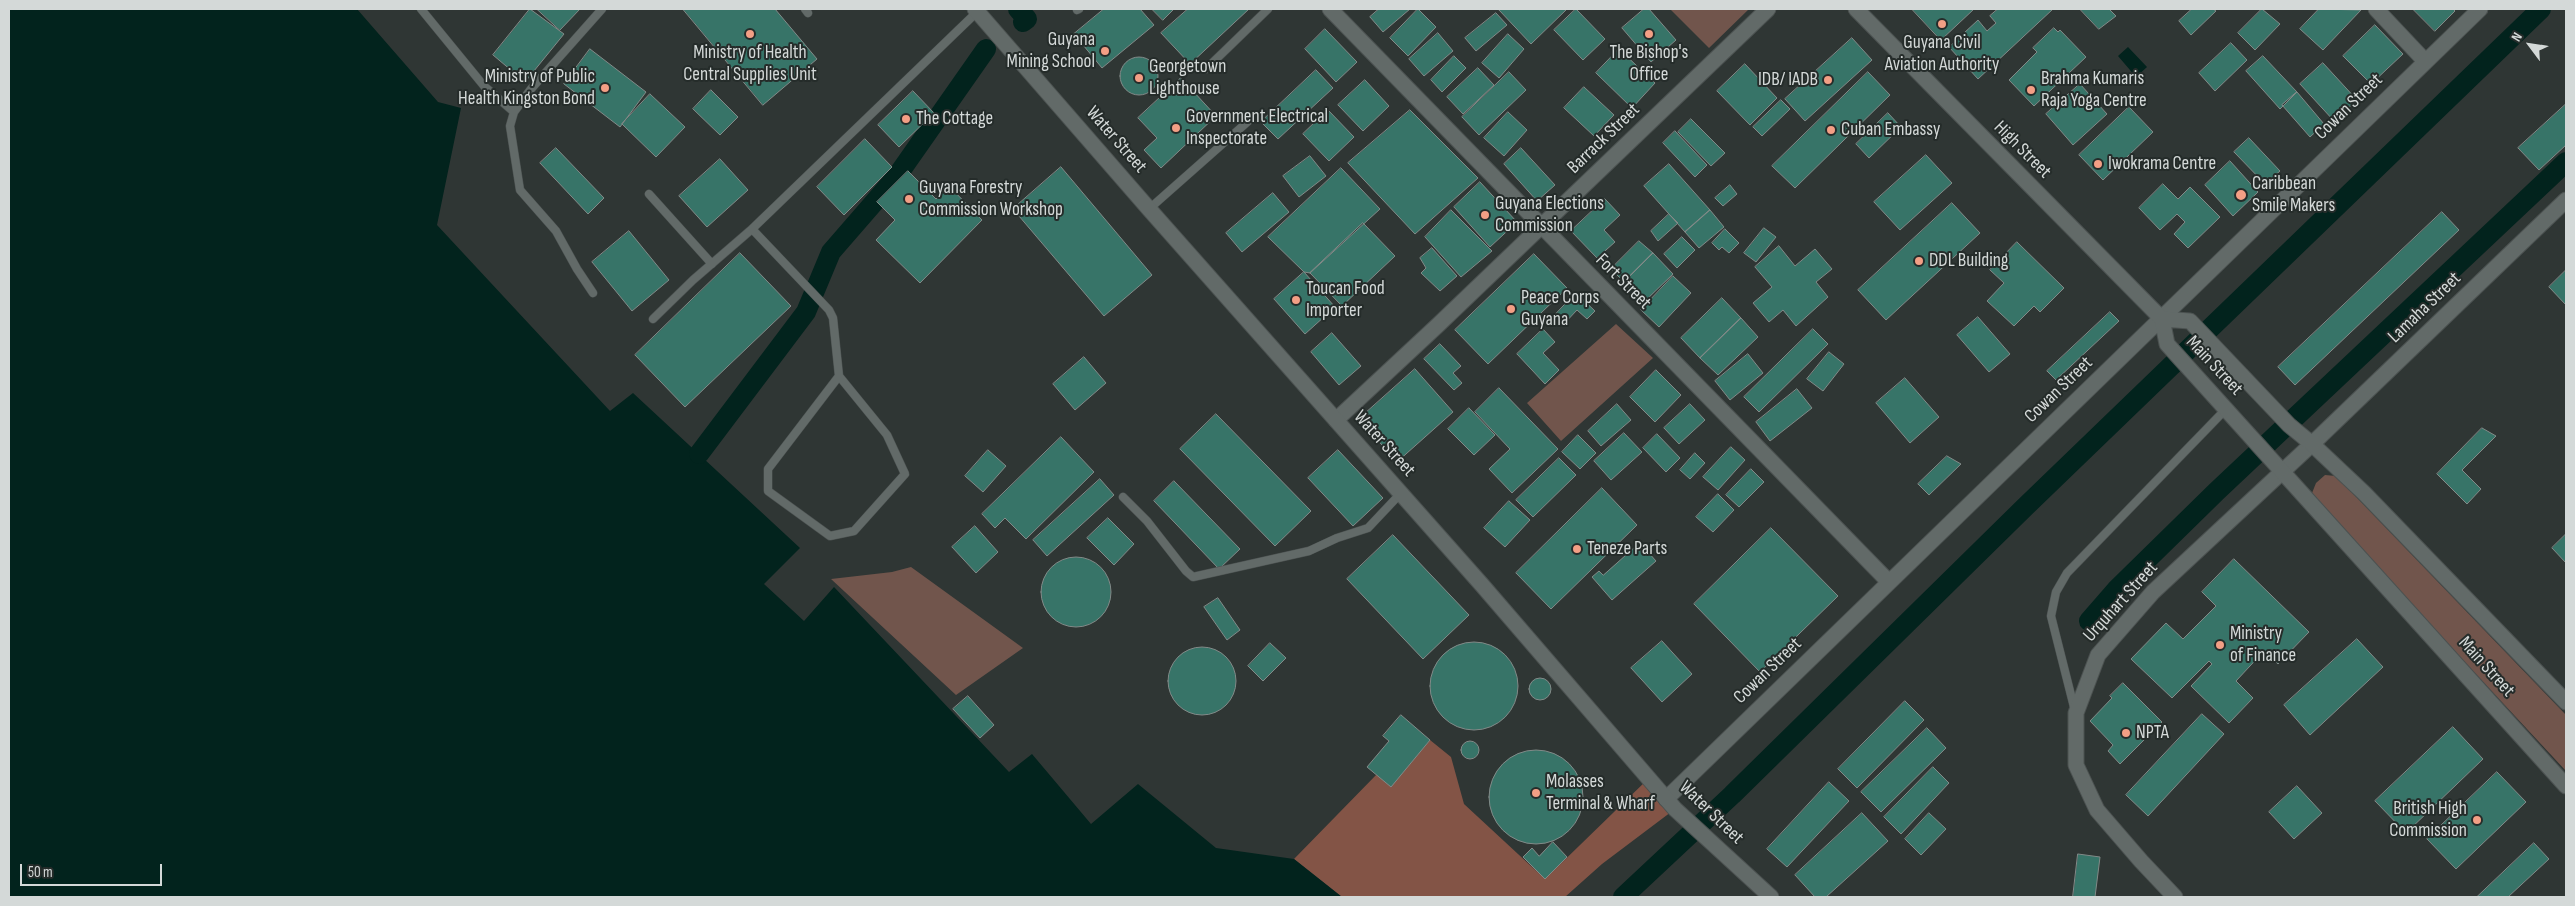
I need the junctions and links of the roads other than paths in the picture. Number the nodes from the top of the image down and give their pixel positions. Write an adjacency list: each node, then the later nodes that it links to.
1 (421, 9): 12 (lane)
2 (602, 9): 12 (lane)
3 (1268, 9): 11 (lane)
4 (1330, 9): 17 (street, Fort Street)
5 (1768, 9): 17 (street, Barrack Street)
6 (1856, 9): 21 (street, High Street)
7 (2376, 9): 10 (street)
8 (2480, 9): 10 (street, Cowan Street)
9 (976, 10): 16 (street, Water Street); 18 (lane)
10 (2425, 61): 21 (street, Cowan Street)
11 (1206, 69)
12 (514, 112): 20 (lane)
13 (1253, 117): 16 (lane)
14 (648, 194): 19 (lane)
15 (2566, 200): 26 (street, Lamaha Street)
16 (1149, 209): 25 (street, Water Street)
17 (1541, 227): 25 (street, Barrack Street); 30 (street, Fort Street)
18 (752, 230): 19 (lane); 23 (lane)
19 (712, 264): 22 (lane)
20 (593, 293)
21 (2162, 319): 24 (street, Main Street); 26 (street, Main Street); 30 (street, Cowan Street)
22 (652, 320)
23 (839, 376): 23 (lane)
24 (2226, 409): 27 (street, Main Street); 32 (lane)
25 (1336, 420): 28 (street, Water Street)
26 (2312, 444): 27 (street, Urquhart Street); 31 (street, Main Street)
27 (2284, 473): 32 (street, Urquhart Street); 33 (street, Main Street)
28 (1401, 493): 29 (lane); 34 (street, Water Street)
29 (1123, 497)
30 (1889, 582): 34 (street, Cowan Street)
31 (2566, 702)
32 (2076, 713): 36 (street, Urquhart Street)
33 (2566, 786)
34 (1670, 804): 35 (street, Water Street)
35 (1771, 897)
36 (2176, 897)

